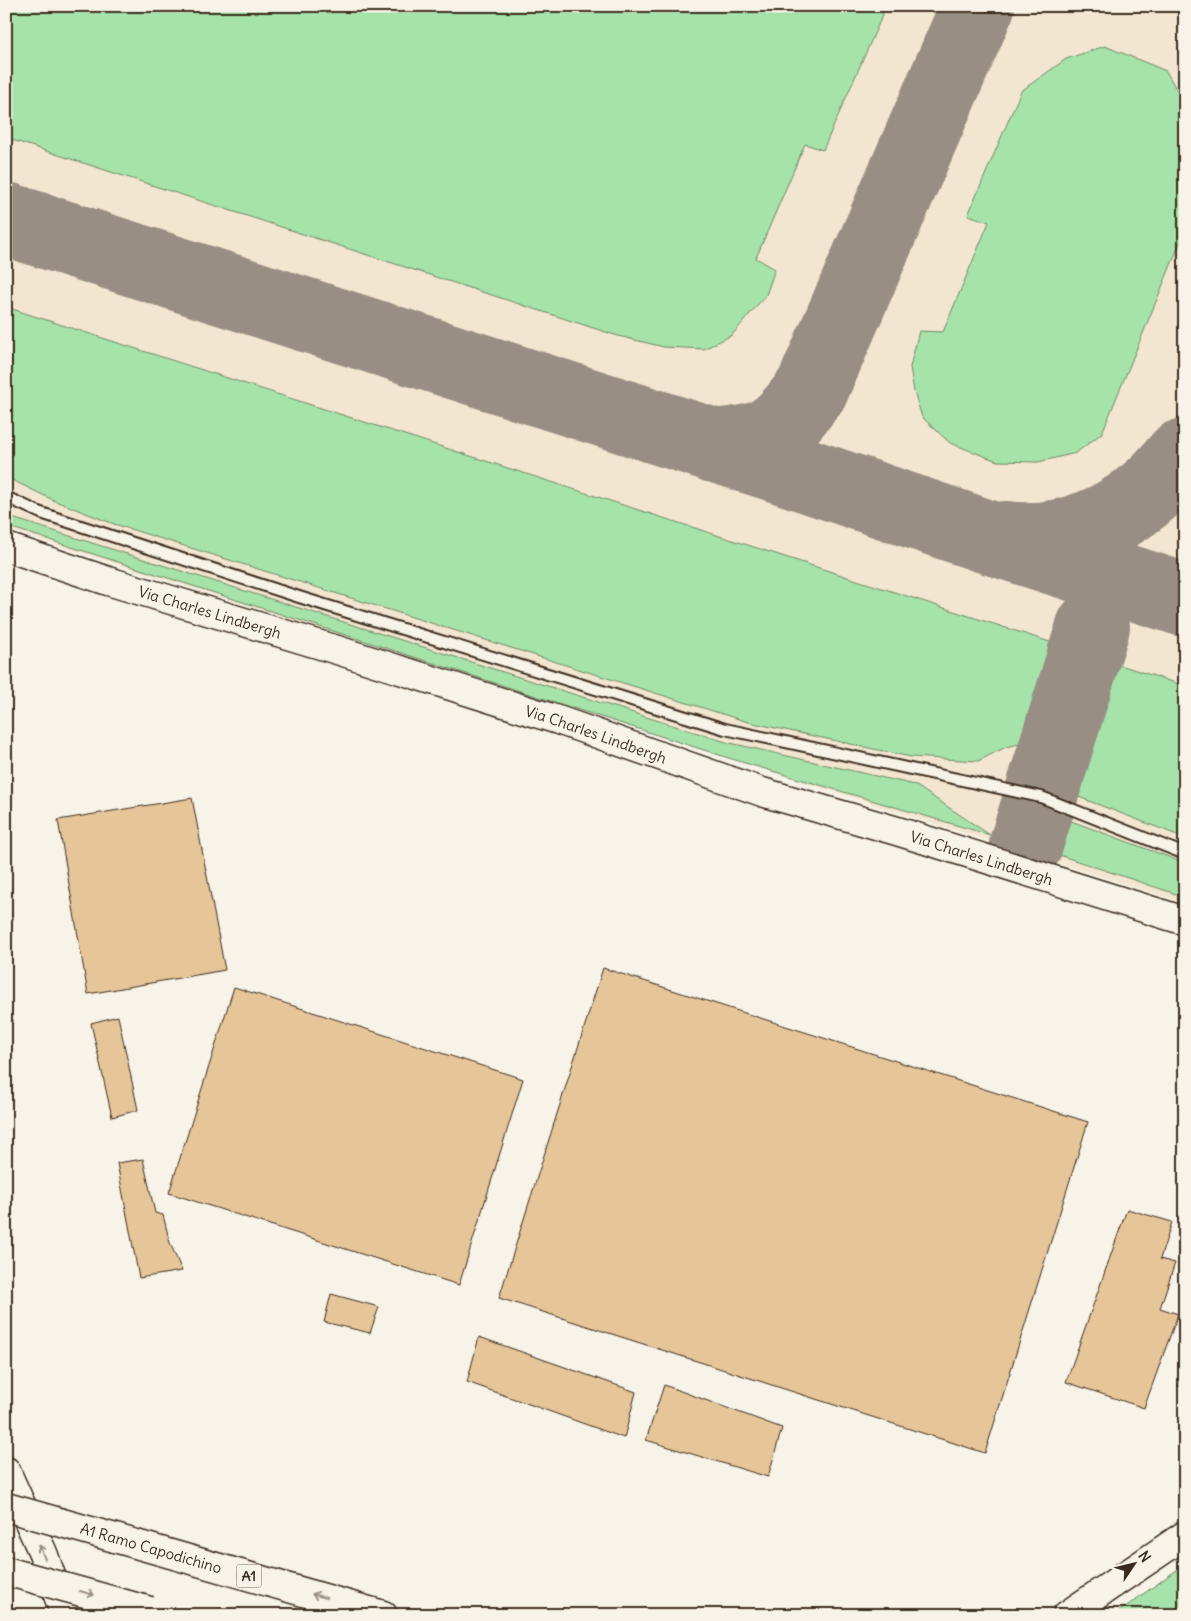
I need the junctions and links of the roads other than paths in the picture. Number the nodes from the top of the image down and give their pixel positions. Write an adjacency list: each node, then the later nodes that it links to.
1 (6, 497): 3 (lane)
2 (6, 548): 4 (main road, Via Charles Lindbergh)
3 (1185, 854)
4 (1185, 921)
5 (6, 1470): 10 (main road, one-way to 5)
6 (6, 1507): 11 (main road, A1 Ramo Capodichino / A1, one-way to 6, bridge)
7 (1185, 1535): 12 (main road)
8 (6, 1571): 9 (main road, one-way to 9, bridge)
9 (157, 1613)
10 (65, 1615)
11 (383, 1615)
12 (1067, 1615)

